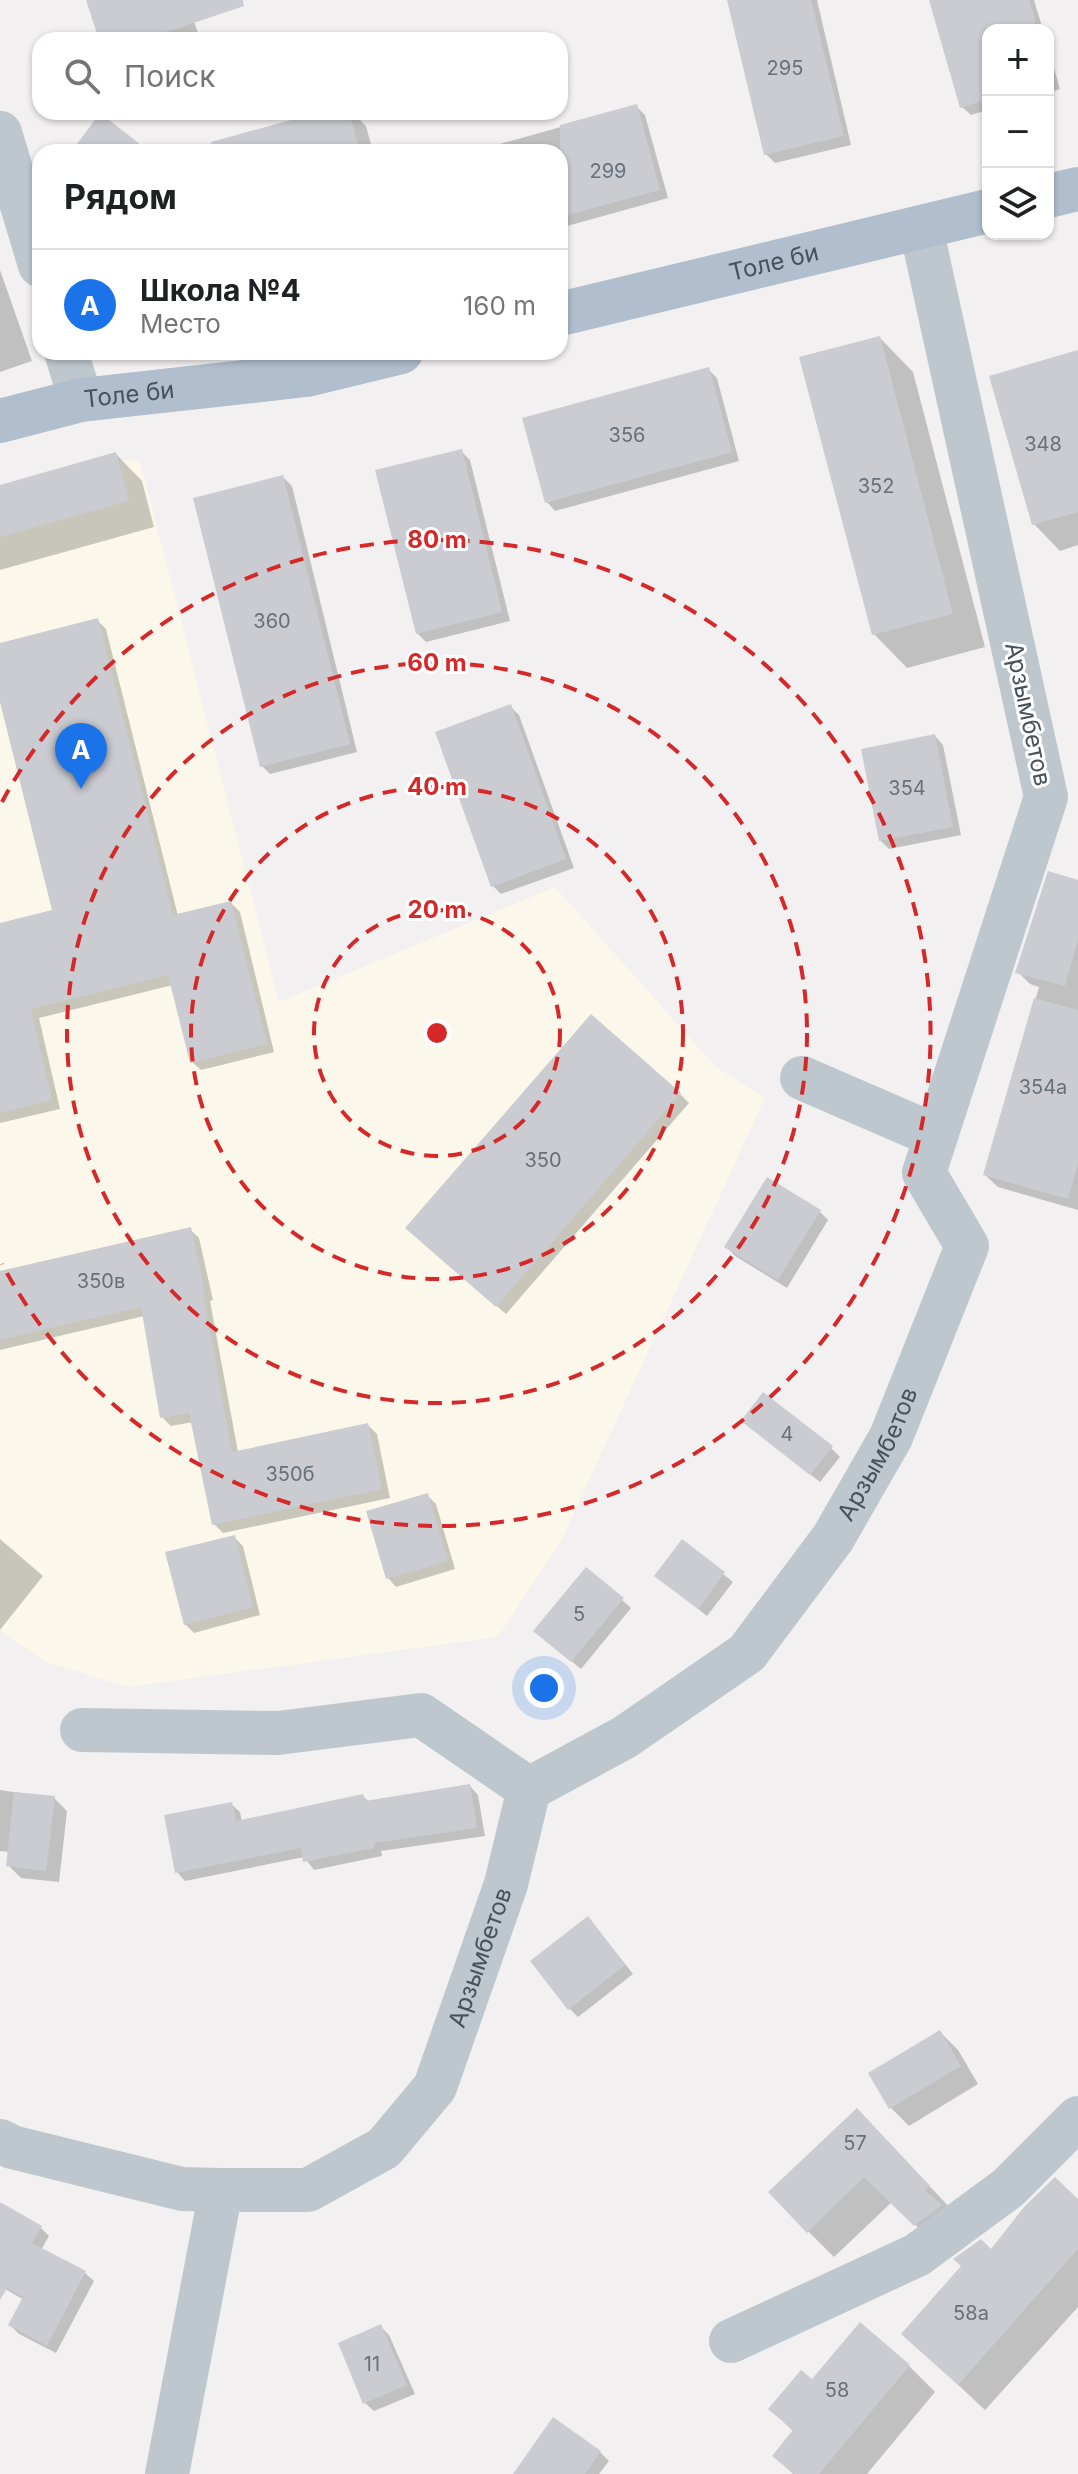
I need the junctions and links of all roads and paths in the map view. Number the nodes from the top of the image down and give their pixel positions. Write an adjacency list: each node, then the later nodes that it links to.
1 (0, 133): 6 (street)
2 (1078, 189): 3 (main road)
3 (1054, 195)
4 (982, 213): 5 (main road, Толе би)
5 (921, 228): 7 (main road, Толе би); 12 (street, Арзымбетов)
6 (32, 239)
7 (568, 312)
8 (68, 360): 10 (street)
9 (368, 360): 10 (main road, Толе би)
10 (81, 400): 11 (main road, Толе би)
11 (0, 421)
12 (1062, 801): 14 (street, Арзымбетов)
13 (802, 1078): 14 (street)
14 (936, 1136): 16 (street, Арзымбетов)
15 (82, 1730): 16 (street)
16 (529, 1789): 19 (street, Арзымбетов)
17 (1078, 2118): 20 (street)
18 (0, 2141): 19 (street, Арзымбетов)
19 (221, 2190): 21 (street)
20 (731, 2341)
21 (167, 2474)

